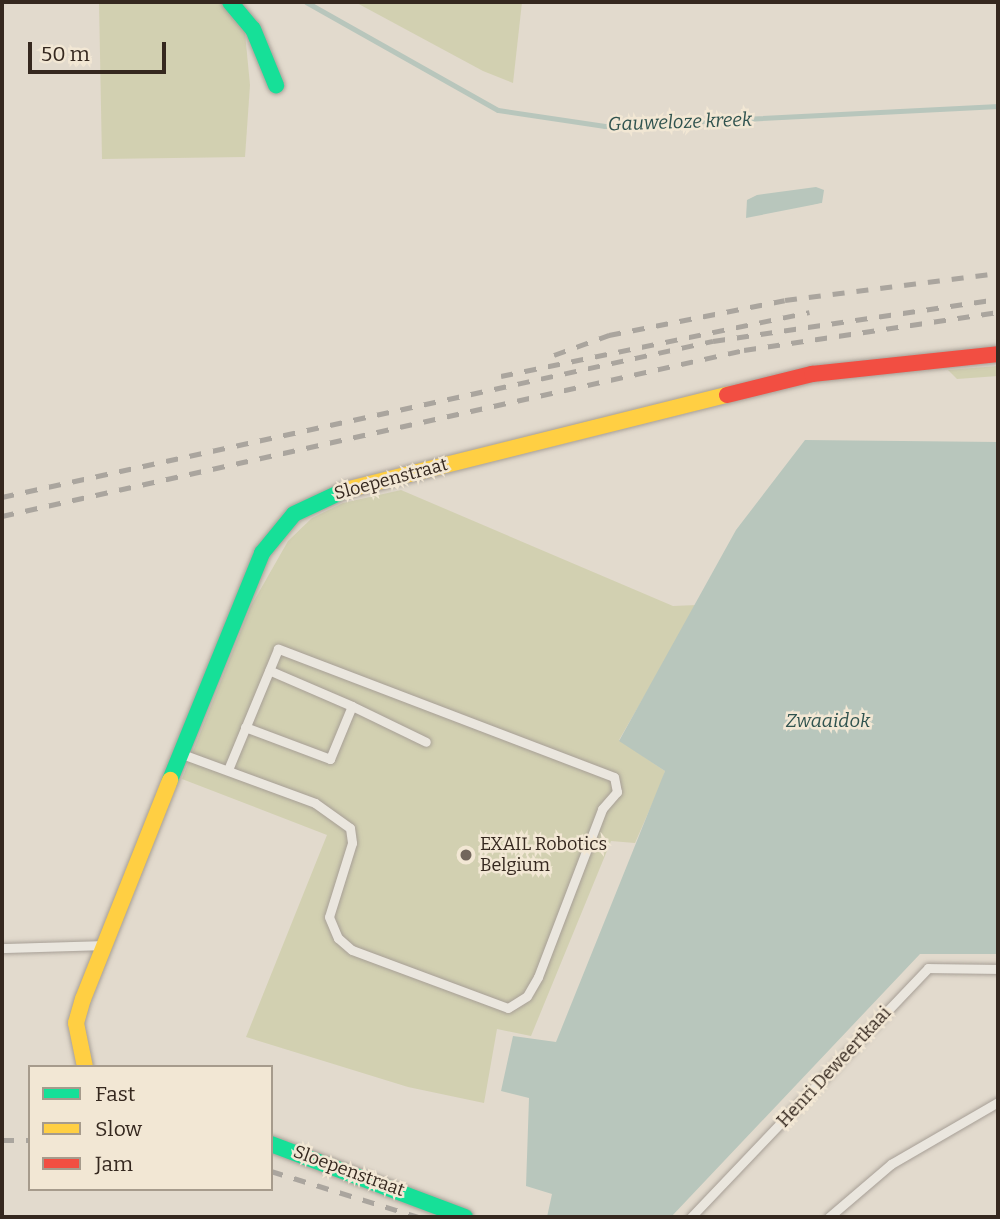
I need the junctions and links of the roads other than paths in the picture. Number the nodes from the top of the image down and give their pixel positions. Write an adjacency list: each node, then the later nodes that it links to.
1 (230, 2): 2 (street)
2 (276, 85)
3 (998, 354): 8 (street, Sloepenstraat)
4 (269, 670): 5 (lane); 6 (lane); 9 (lane)
5 (352, 705): 6 (lane); 7 (lane)
6 (244, 727): 9 (lane)
7 (426, 742)
8 (180, 753): 9 (lane); 10 (street, Sloepenstraat)
9 (228, 771)
10 (103, 945): 11 (lane); 13 (street, Sloepenstraat)
11 (2, 947)
12 (998, 969): 17 (lane, Henri Deweertkaai)
13 (85, 1065)
14 (998, 1102): 18 (lane)
15 (273, 1145): 16 (street, Sloepenstraat)
16 (465, 1217)
17 (691, 1217)
18 (829, 1217)

